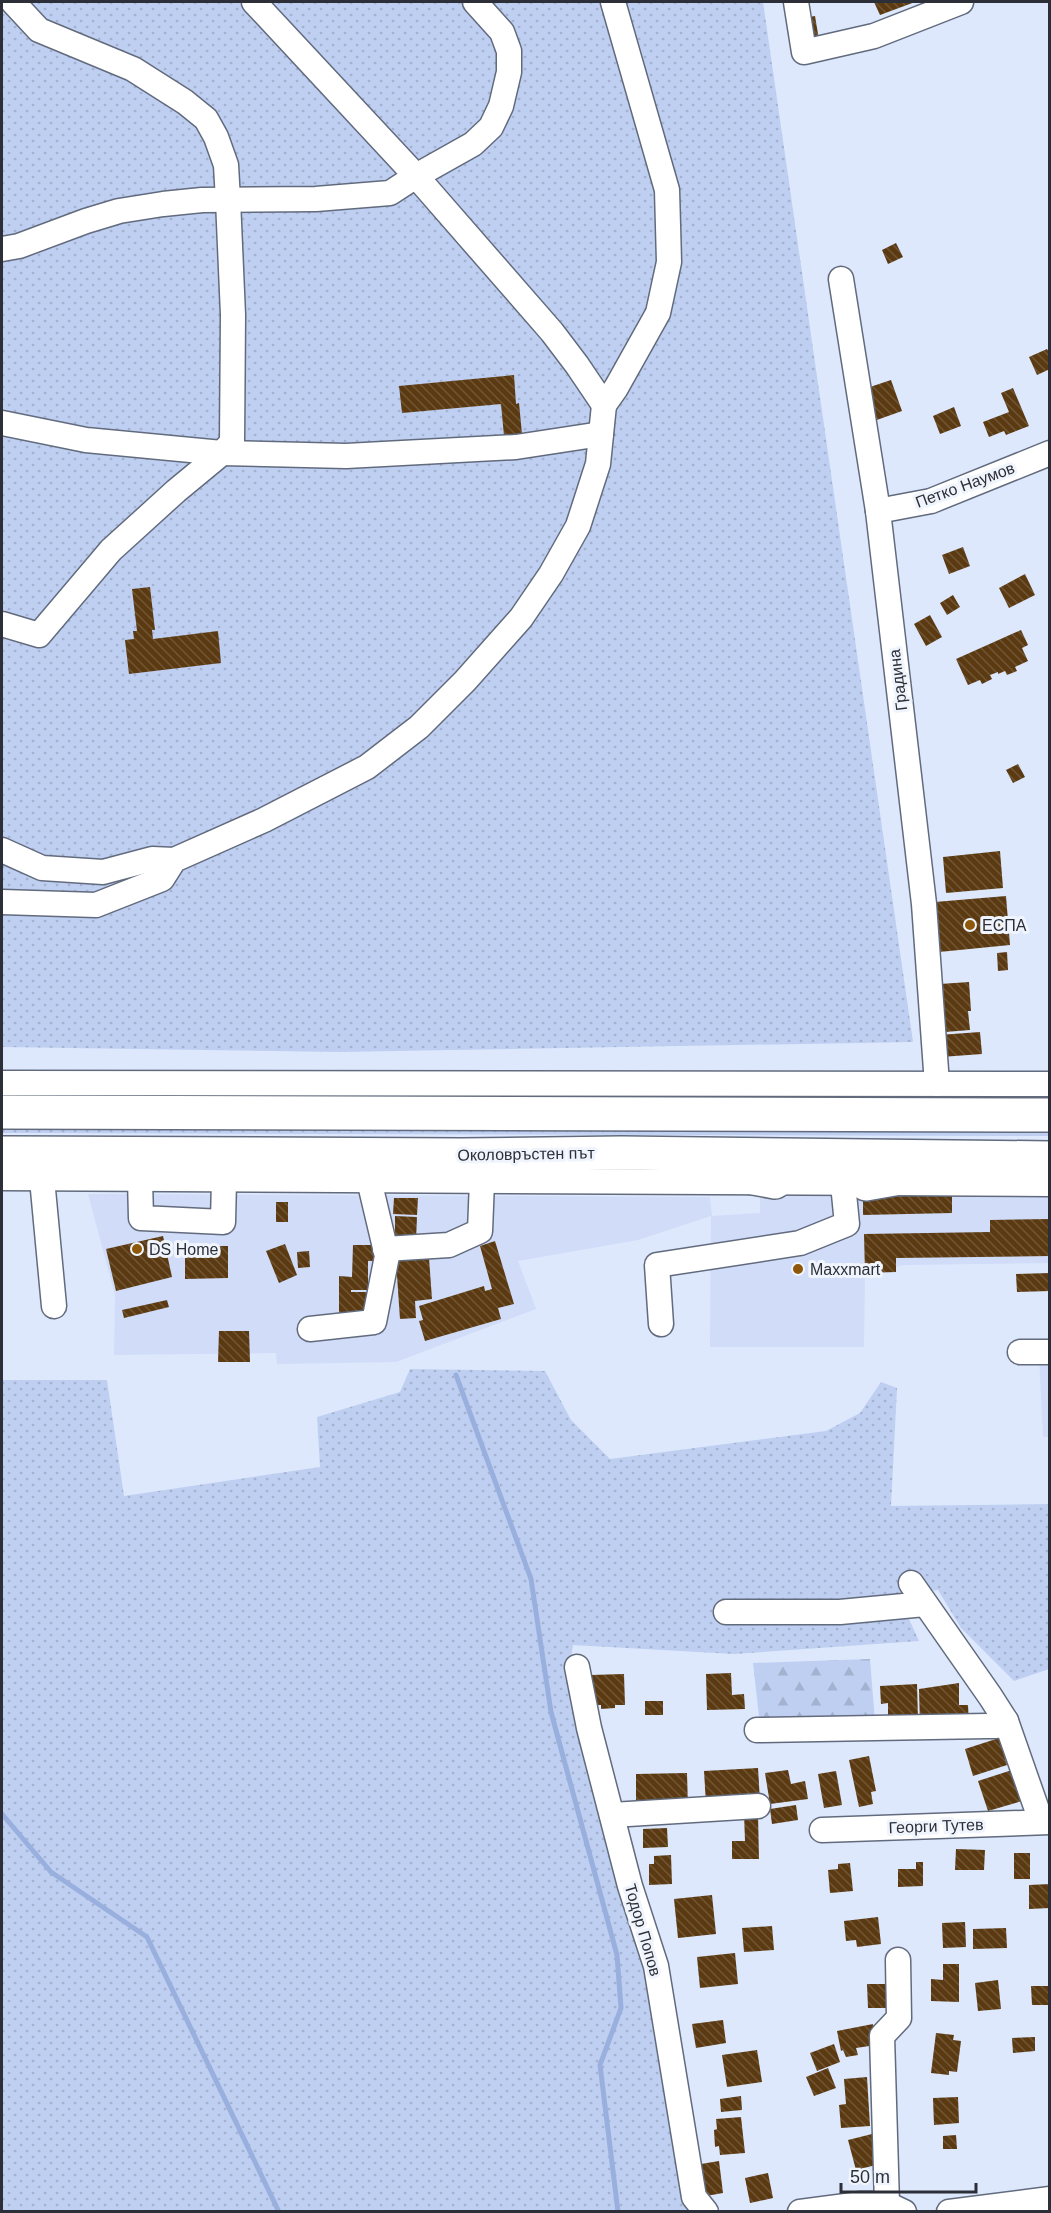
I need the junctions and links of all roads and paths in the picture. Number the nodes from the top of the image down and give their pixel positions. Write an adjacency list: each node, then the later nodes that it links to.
1 (12, 2): 8 (street)
2 (254, 2): 7 (street)
3 (475, 2): 7 (street)
4 (613, 2): 11 (street)
5 (795, 2): 6 (street)
6 (962, 2)
7 (416, 176): 8 (street); 11 (street)
8 (228, 200): 9 (street); 14 (street)
9 (2, 249)
10 (841, 279): 16 (street, Градина)
11 (604, 405): 13 (street)
12 (2, 423): 14 (street)
13 (601, 434): 14 (street); 19 (street)
14 (222, 453): 17 (street)
15 (1050, 453): 16 (street, Петко Наумов)
16 (878, 511): 22 (street, Градина)
17 (2, 624)
18 (2, 850): 19 (street)
19 (174, 860): 20 (street)
20 (2, 902)
21 (2, 1083): 22 (street)
22 (937, 1084): 23 (street)
23 (1050, 1084)
24 (2, 1112): 25 (highway)
25 (1050, 1115)
26 (2, 1153): 27 (highway, Околовръстен път)
27 (621, 1153): 28 (highway, Околовръстен път); 36 (highway)
28 (1016, 1157): 29 (highway, Околовръстен път); 37 (highway)
29 (1050, 1158)
30 (2, 1178): 31 (street)
31 (42, 1179): 32 (street); 40 (street)
32 (140, 1179): 33 (street); 33 (street)
33 (224, 1180): 34 (street)
34 (369, 1180): 35 (street); 39 (street)
35 (482, 1181): 36 (street); 39 (street)
36 (775, 1182): 37 (street)
37 (854, 1184): 38 (street); 41 (street)
38 (1050, 1184)
39 (385, 1250): 42 (street)
40 (54, 1306)
41 (661, 1324)
42 (310, 1329)
43 (1020, 1352): 44 (street)
44 (1050, 1352)
45 (911, 1583): 46 (street)
46 (926, 1604): 47 (street); 49 (street)
47 (726, 1612)
48 (577, 1666): 52 (street, Тодор Попов)
49 (1006, 1721): 50 (street); 53 (street)
50 (757, 1730)
51 (758, 1806): 52 (street)
52 (612, 1815): 57 (street, Тодор Попов)
53 (1045, 1822): 54 (street, Георги Тутев)
54 (822, 1830)
55 (898, 1960): 58 (street)
56 (1050, 2199): 60 (street)
57 (700, 2204)
58 (895, 2208): 59 (street)
59 (800, 2211)
60 (949, 2211)

